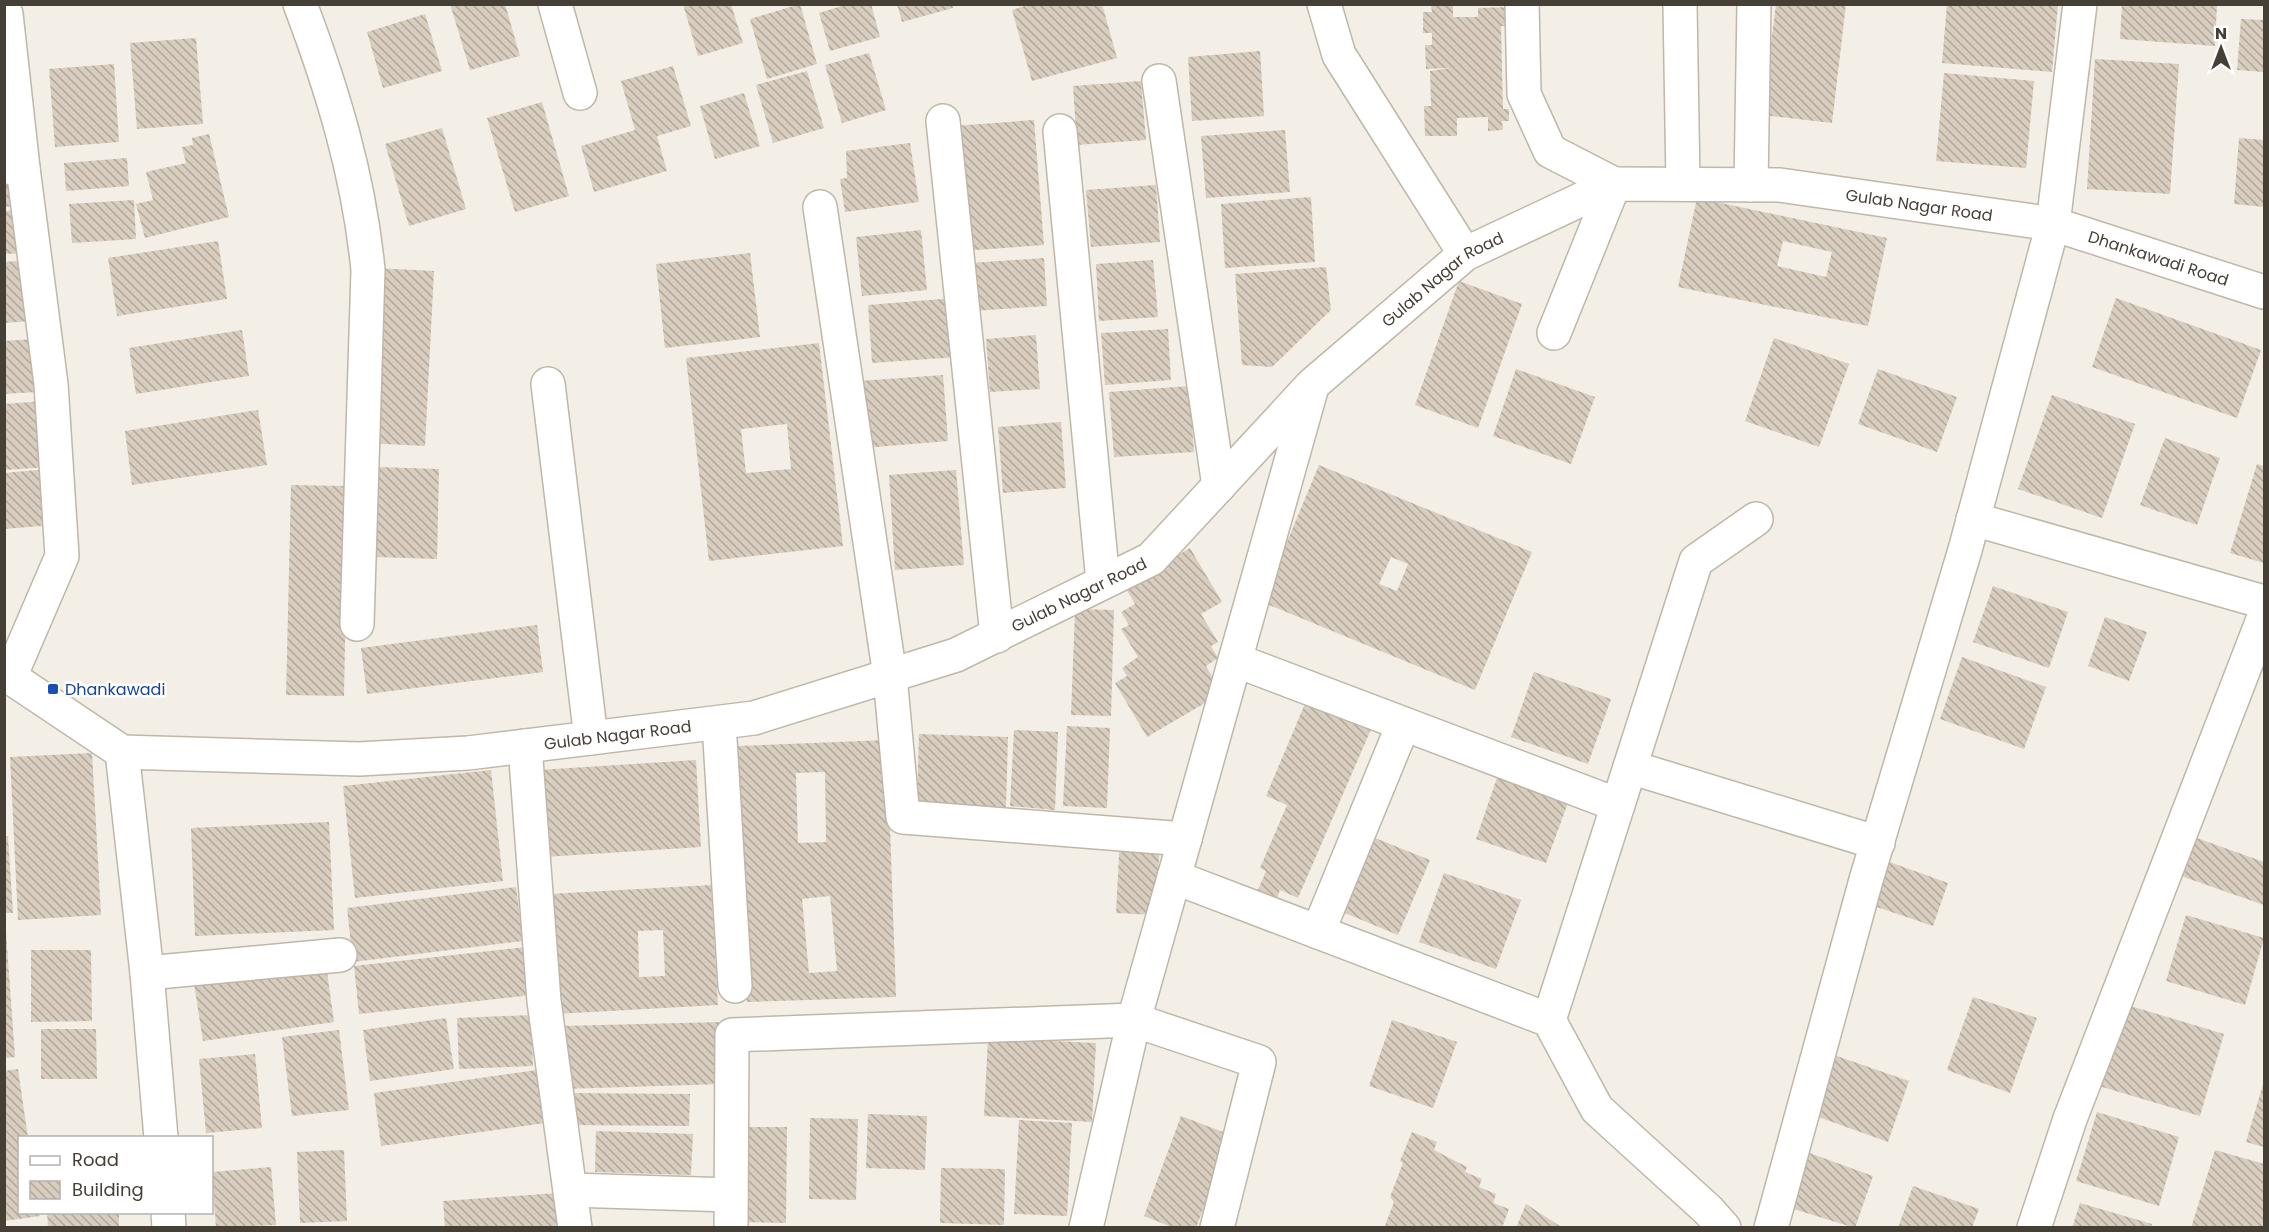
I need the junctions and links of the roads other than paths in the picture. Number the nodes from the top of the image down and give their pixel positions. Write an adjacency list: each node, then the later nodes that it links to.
1 (300, 4): 30 (street)
2 (555, 4): 10 (street)
3 (1324, 4): 19 (street)
4 (1522, 4): 14 (street)
5 (1680, 4): 15 (street)
6 (1754, 4): 16 (street)
7 (2080, 4): 18 (street)
8 (13, 11): 13 (street)
9 (1159, 81): 24 (street)
10 (580, 93)
11 (944, 121): 31 (street)
12 (1060, 131): 27 (street)
13 (14, 168): 33 (street)
14 (1614, 184): 15 (street, Gulab Nagar Road); 19 (street, Gulab Nagar Road); 21 (street)
15 (1683, 184): 16 (street, Gulab Nagar Road)
16 (1750, 185): 18 (street, Gulab Nagar Road)
17 (820, 207): 34 (street)
18 (2053, 224): 20 (street, Dhankawadi Road); 26 (street)
19 (1465, 254): 23 (street, Gulab Nagar Road)
20 (2265, 292)
21 (1554, 333)
22 (548, 384): 37 (street)
23 (1312, 385): 24 (street, Gulab Nagar Road); 32 (street)
24 (1219, 486): 27 (street, Gulab Nagar Road)
25 (1756, 519): 40 (street)
26 (1973, 519): 28 (street); 43 (street)
27 (1103, 582): 31 (street, Gulab Nagar Road)
28 (2265, 602)
29 (2265, 617): 60 (street)
30 (357, 624)
31 (997, 636): 34 (street, Gulab Nagar Road)
32 (1235, 660): 36 (street); 42 (street)
33 (7, 675): 39 (street)
34 (890, 676): 35 (street, Gulab Nagar Road); 42 (street)
35 (719, 723): 37 (street, Gulab Nagar Road); 48 (street)
36 (1403, 725): 41 (street); 45 (street)
37 (591, 738): 38 (street, Gulab Nagar Road)
38 (525, 746): 39 (street, Gulab Nagar Road); 52 (street)
39 (122, 752): 47 (street)
40 (1630, 767): 41 (street); 43 (street)
41 (1618, 805): 50 (street)
42 (1185, 838): 44 (street)
43 (1878, 843): 59 (street)
44 (1174, 877): 45 (street); 49 (street)
45 (1318, 932): 50 (street)
46 (340, 955): 47 (street)
47 (147, 973): 51 (street)
48 (735, 986)
49 (1134, 1020): 53 (street); 54 (street); 57 (street)
50 (1549, 1020): 58 (street)
51 (161, 1136)
52 (570, 1190): 53 (street); 55 (street)
53 (731, 1195): 56 (street)
54 (1091, 1226)
55 (575, 1227)
56 (731, 1227)
57 (1217, 1227)
58 (1724, 1227)
59 (1771, 1227)
60 (2034, 1227)

